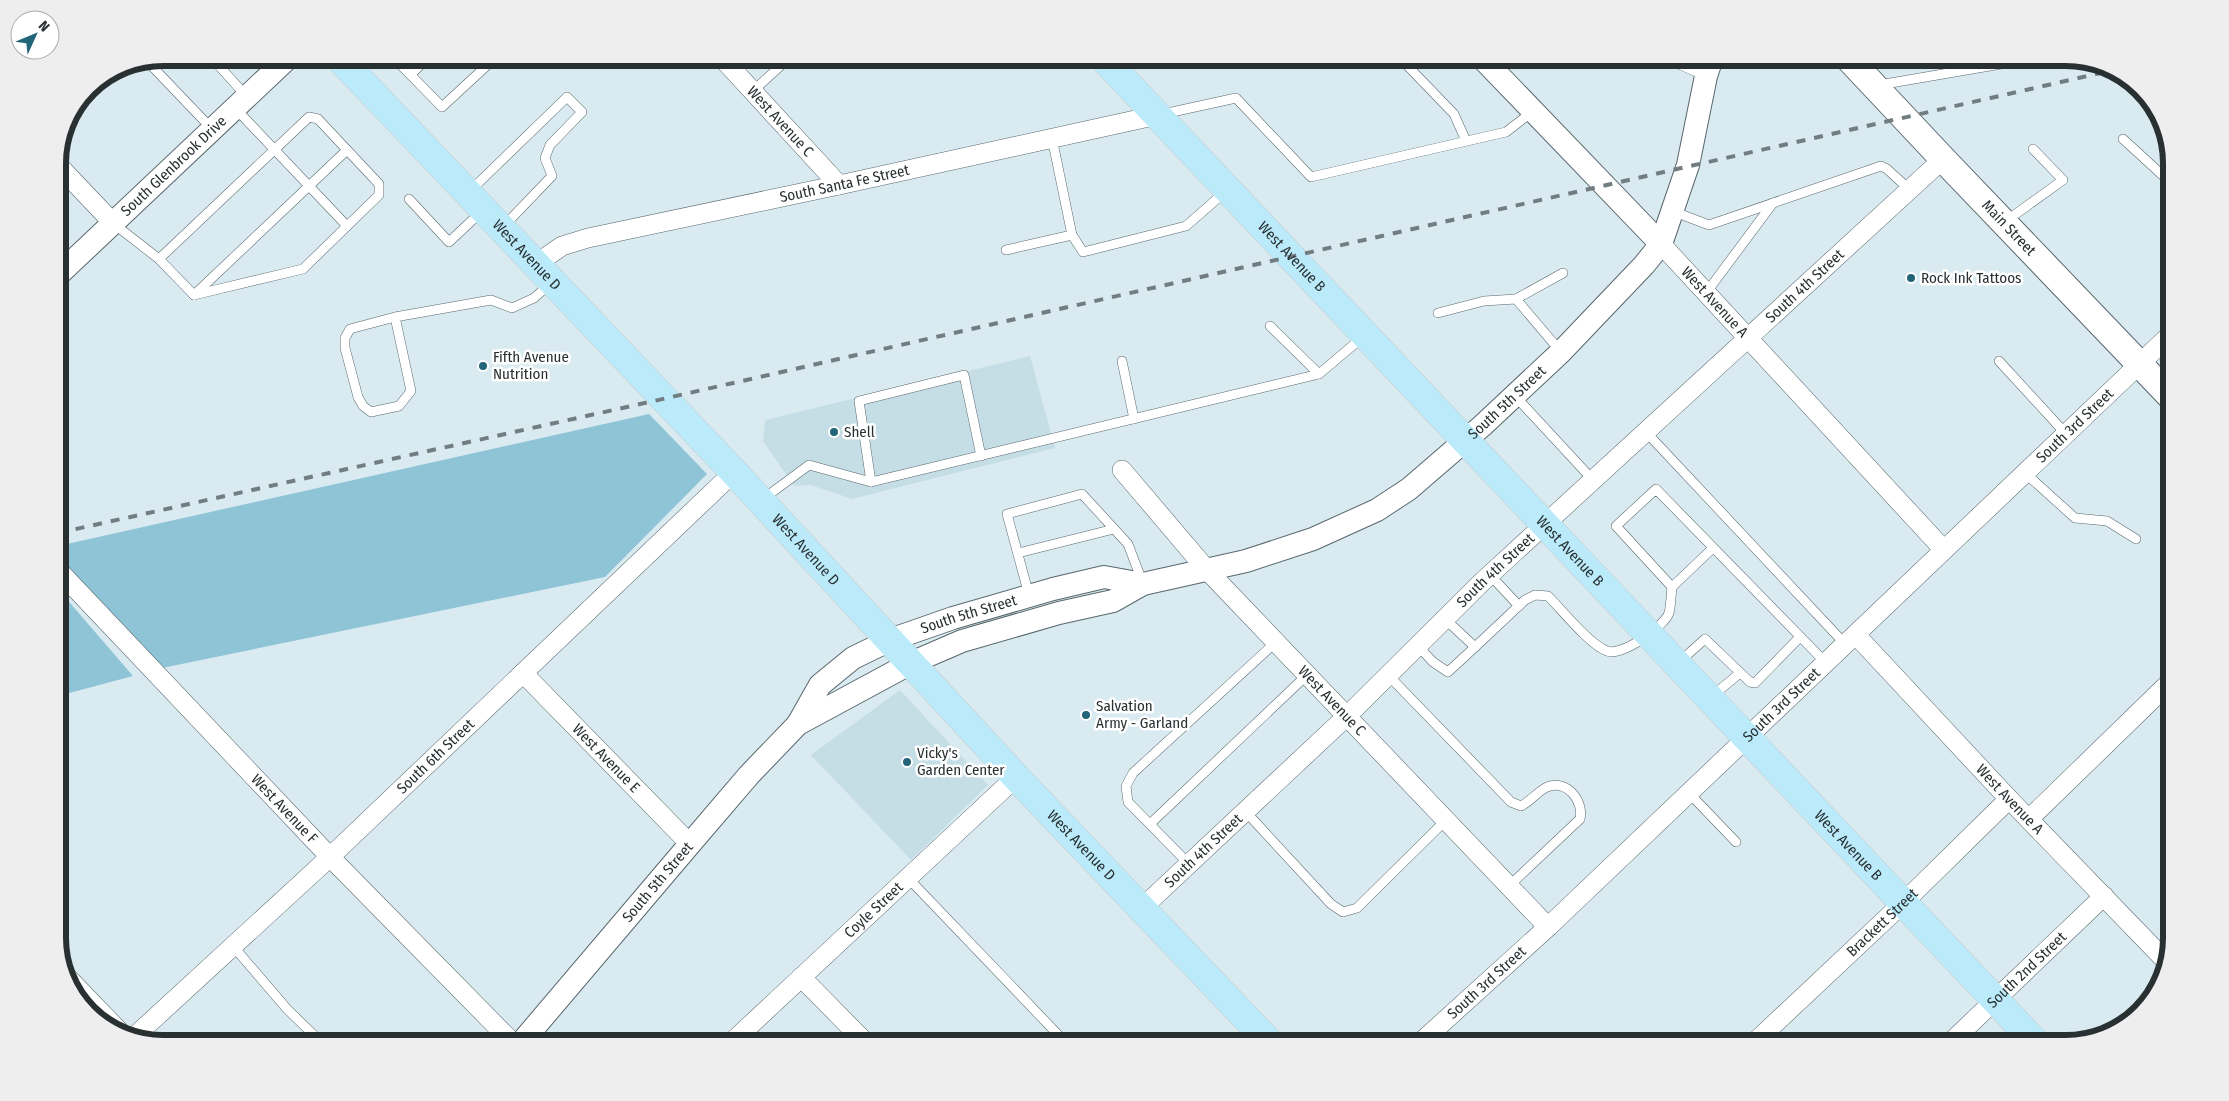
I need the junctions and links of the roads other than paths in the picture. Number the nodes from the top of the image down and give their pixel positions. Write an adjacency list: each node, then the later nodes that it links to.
1 (220, 66): 19 (lane)
2 (275, 66): 19 (street, South Glenbrook Drive)
3 (347, 66): 38 (main road, West Avenue D)
4 (402, 66): 16 (lane)
5 (420, 66): 16 (lane)
6 (486, 66): 16 (lane)
7 (730, 66): 18 (street, West Avenue C)
8 (781, 66): 18 (lane)
9 (1111, 66): 21 (main road, West Avenue B)
10 (1408, 66): 25 (lane)
11 (1490, 66): 20 (street, West Avenue A)
12 (1855, 66): 17 (main road, Main Street)
13 (1989, 66): 17 (lane)
14 (152, 67): 22 (lane)
15 (1709, 67): 39 (street, South 5th Street)
16 (411, 74)
17 (1874, 86): 29 (main road, Main Street)
18 (753, 91): 32 (street, West Avenue C)
19 (241, 102): 22 (street, South Glenbrook Drive); 27 (lane)
20 (1533, 111): 25 (lane); 44 (street, West Avenue A)
21 (1158, 115): 23 (street, South Santa Fe Street); 25 (lane); 34 (main road, West Avenue B)
22 (212, 130): 41 (street, South Glenbrook Drive)
23 (1052, 138): 32 (street, South Santa Fe Street); 43 (lane)
24 (2123, 139): 31 (lane)
25 (1466, 141)
26 (2033, 149): 40 (lane)
27 (274, 150): 28 (lane); 33 (lane); 46 (lane)
28 (347, 150): 33 (lane); 42 (lane)
29 (1943, 159): 35 (street, South 4th Street); 40 (main road, Main Street)
30 (66, 173): 41 (street)
31 (2163, 176)
32 (839, 185): 48 (street, South Santa Fe Street)
33 (309, 186): 42 (lane); 51 (lane)
34 (1228, 189): 43 (lane); 56 (main road, West Avenue B)
35 (1910, 190): 37 (lane); 57 (street, South 4th Street)
36 (409, 199): 38 (lane)
37 (1773, 203): 39 (lane); 50 (lane)
38 (485, 210): 38 (lane); 48 (main road, West Avenue D)
39 (1672, 211): 44 (street, South 5th Street)
40 (2004, 223): 62 (main road, Main Street)
41 (114, 224): 46 (lane); 47 (street, South Glenbrook Drive)
42 (347, 226): 51 (lane)
43 (1072, 235): 45 (lane)
44 (1661, 244): 50 (street, West Avenue A); 59 (street, South 5th Street)
45 (1006, 250)
46 (158, 259): 51 (lane)
47 (66, 268)
48 (545, 273): 54 (lane); 72 (main road, West Avenue D)
49 (1563, 273): 52 (lane)
50 (1706, 293): 57 (street, West Avenue A)
51 (194, 295)
52 (1516, 299): 53 (lane); 59 (lane)
53 (1438, 313)
54 (394, 317): 54 (lane)
55 (1270, 326): 63 (lane)
56 (1366, 335): 63 (lane); 69 (main road, West Avenue B)
57 (1746, 337): 67 (street, South 4th Street); 81 (street, West Avenue A)
58 (2163, 342): 62 (street, South 3rd Street)
59 (1561, 352): 65 (street, South 5th Street)
60 (1122, 361): 66 (lane)
61 (1999, 361): 68 (lane)
62 (2139, 364): 64 (main road, Main Street); 68 (street, South 3rd Street)
63 (1319, 374): 66 (lane)
64 (2163, 389)
65 (1515, 396): 69 (street, South 5th Street); 74 (lane)
66 (1134, 419): 70 (lane)
67 (1646, 432): 74 (street, South 4th Street); 94 (lane)
68 (2066, 434): 73 (street, South 3rd Street)
69 (1467, 440): 77 (main road, West Avenue B); 83 (street, South 5th Street)
70 (981, 456): 75 (lane); 75 (lane)
71 (1122, 470): 83 (street, West Avenue C)
72 (734, 472): 76 (main road, West Avenue D); 101 (street, South 6th Street)
73 (2025, 472): 79 (lane); 81 (street, South 3rd Street)
74 (1592, 479): 77 (street, South 4th Street)
75 (871, 482): 76 (lane)
76 (761, 501): 93 (main road, West Avenue D)
77 (1546, 523): 84 (street, South 4th Street); 91 (main road, West Avenue B)
78 (1114, 529): 82 (lane); 82 (lane); 86 (lane)
79 (2136, 539)
80 (1713, 548): 87 (lane); 87 (lane); 92 (lane)
81 (1944, 550): 94 (street, South 3rd Street)
82 (1018, 553): 88 (lane)
83 (1207, 570): 86 (street, South 5th Street); 95 (street, West Avenue C)
84 (1490, 575): 89 (lane); 90 (street, South 4th Street)
85 (66, 578): 119 (street, West Avenue F)
86 (1143, 584): 88 (street, South 5th Street); 98 (street, South 5th Street)
87 (1672, 586): 91 (lane)
88 (1029, 595): 93 (street, South 5th Street)
89 (1519, 606): 91 (lane); 97 (lane)
90 (1445, 619): 96 (street, South 4th Street); 97 (lane)
91 (1648, 635): 100 (main road, West Avenue B)
92 (1800, 637): 99 (lane); 102 (lane)
93 (890, 640): 98 (main road, West Avenue D); 108 (street, South 5th Street)
94 (1851, 640): 99 (street, South 3rd Street); 112 (street, West Avenue A)
95 (1276, 642): 103 (street, West Avenue C); 116 (lane)
96 (1418, 646): 97 (lane); 104 (street, South 4th Street)
97 (1475, 647)
98 (911, 663): 108 (street, South 5th Street); 110 (main road, West Avenue D)
99 (1826, 663): 109 (street, South 3rd Street)
100 (1676, 664): 102 (lane); 106 (main road, West Avenue B)
101 (523, 673): 118 (street, West Avenue E); 119 (street, South 6th Street)
102 (1740, 673): 106 (lane)
103 (1307, 675): 107 (street, West Avenue C); 116 (lane)
104 (1388, 675): 107 (street, South 4th Street); 122 (lane)
105 (2163, 689): 114 (street)
106 (1708, 700): 109 (main road, West Avenue B)
107 (1346, 717): 113 (street, South 4th Street); 115 (street, West Avenue C)
108 (798, 724): 118 (street, South 5th Street)
109 (1745, 739): 111 (street, South 3rd Street); 124 (main road, West Avenue B)
110 (1016, 777): 121 (street, Coyle Street); 125 (main road, West Avenue D)
111 (1689, 792): 117 (lane); 126 (street, South 3rd Street)
112 (2009, 799): 114 (street, West Avenue A); 124 (street, Brackett Street)
113 (1245, 811): 115 (lane); 120 (street, South 4th Street)
114 (2029, 818): 123 (street, West Avenue A)
115 (1446, 820): 122 (street, West Avenue C)
116 (1150, 824): 120 (lane)
117 (1736, 842)
118 (690, 844): 136 (street, South 5th Street)
119 (330, 857): 127 (street, South 6th Street); 135 (street, West Avenue F)
120 (1189, 864): 125 (street, South 4th Street)
121 (909, 879): 129 (street, Coyle Street); 139 (lane)
122 (1509, 886): 126 (street, West Avenue C)
123 (2104, 896): 128 (street, West Avenue A); 131 (street, South 2nd Street)
124 (1903, 903): 131 (main road, West Avenue B); 142 (street, Brackett Street)
125 (1142, 908): 140 (main road, West Avenue D)
126 (1548, 927): 141 (street, South 3rd Street)
127 (233, 946): 133 (street, South 6th Street); 134 (lane)
128 (2161, 956)
129 (801, 977): 137 (street, Coyle Street); 138 (street)
130 (87, 998): 132 (street)
131 (1995, 1001): 143 (street, South 2nd Street); 144 (main road, West Avenue B)
132 (102, 1013)
133 (140, 1032)
134 (313, 1035)
135 (505, 1035)
136 (529, 1035)
137 (740, 1035)
138 (857, 1035)
139 (1057, 1035)
140 (1262, 1035)
141 (1430, 1035)
142 (1764, 1035)
143 (1959, 1035)
144 (2027, 1035)

